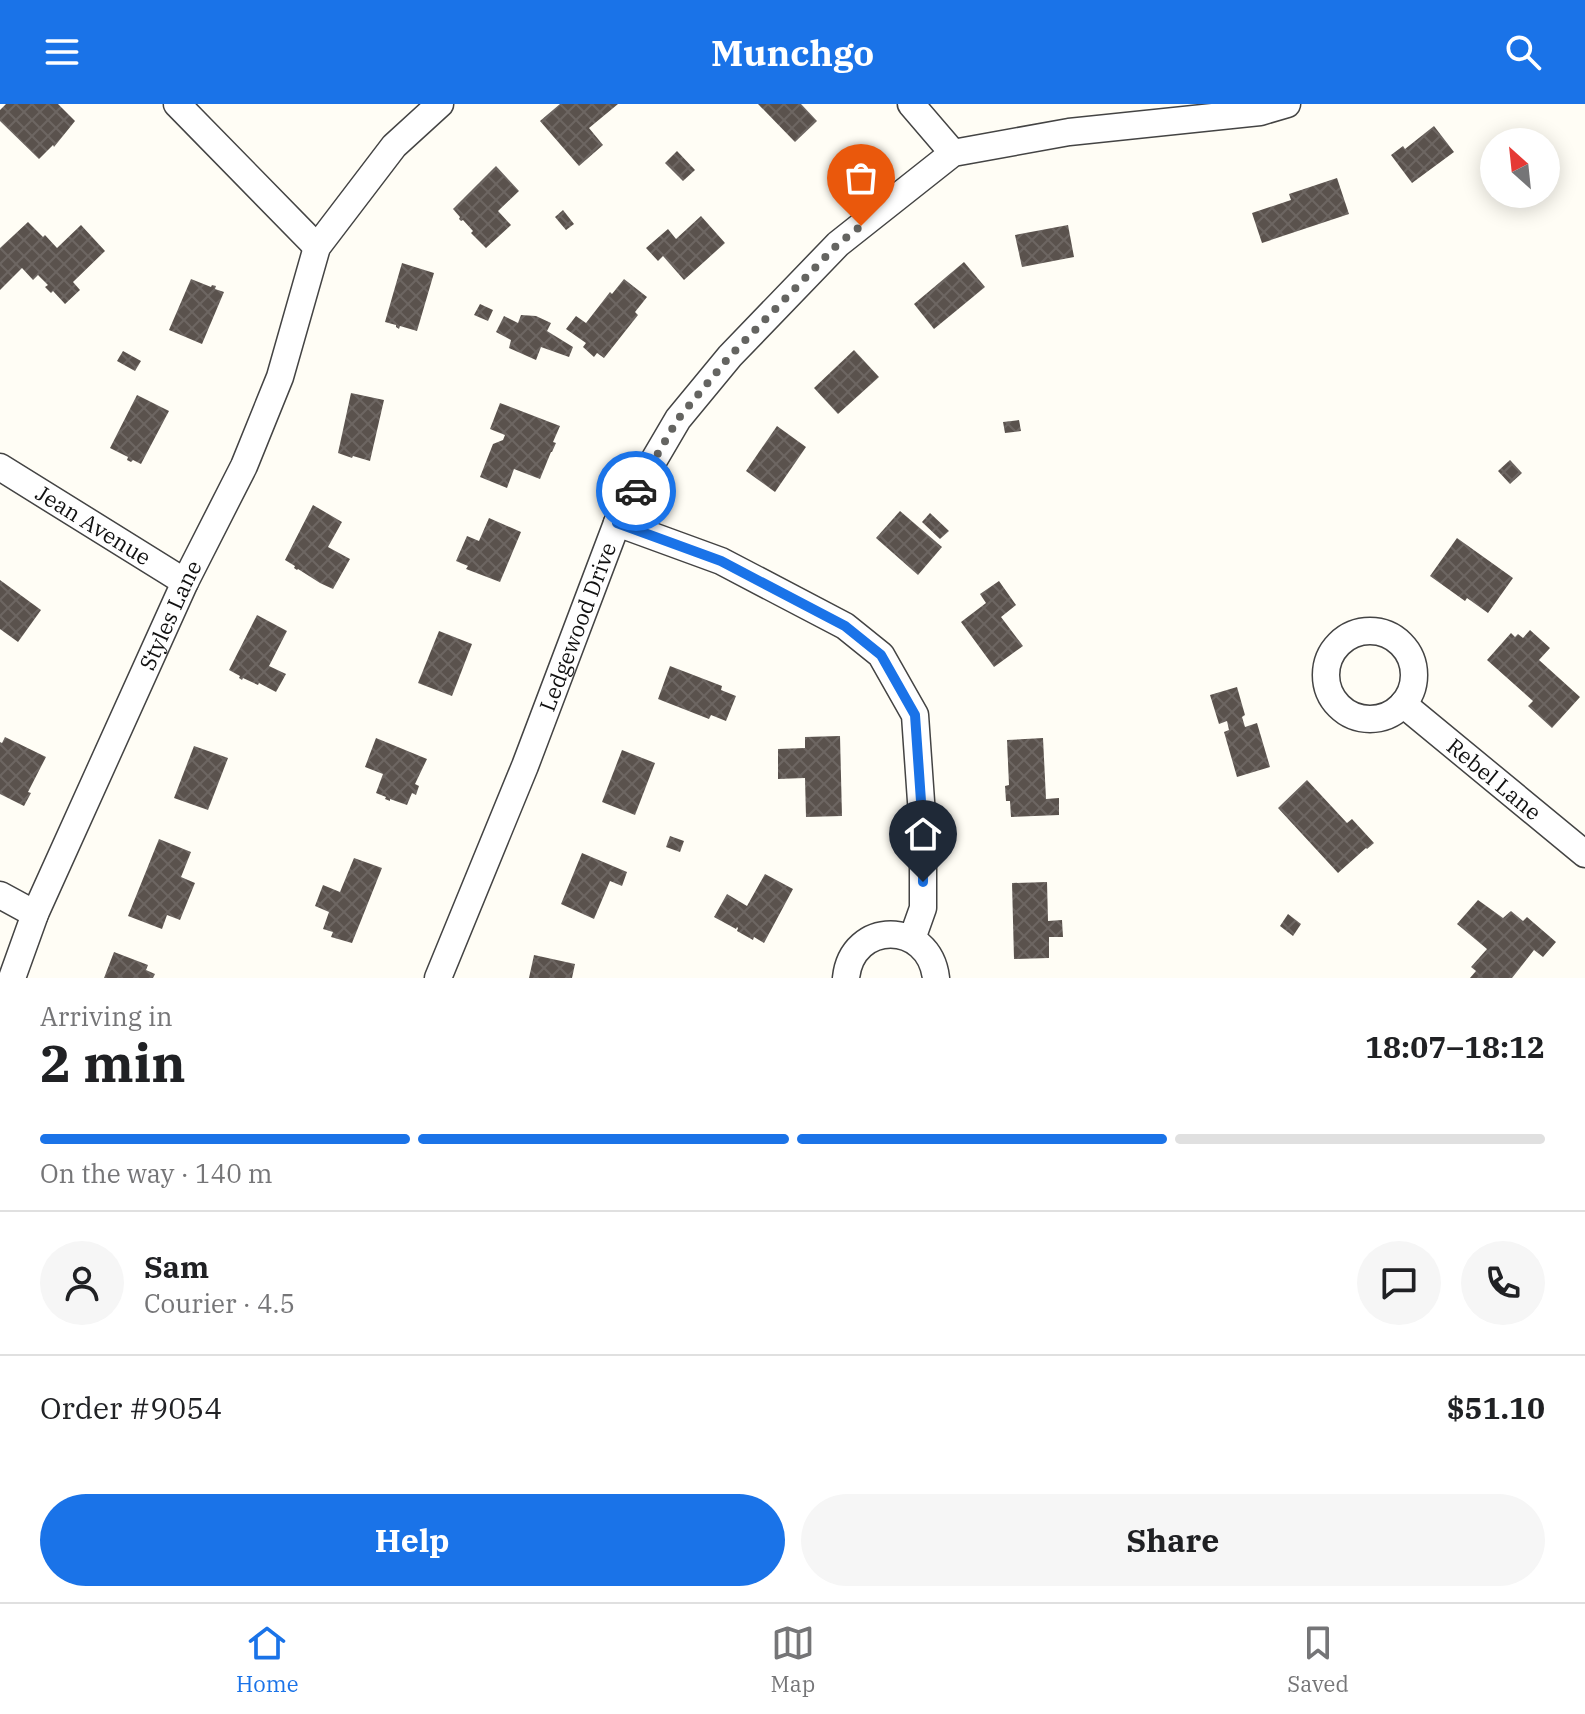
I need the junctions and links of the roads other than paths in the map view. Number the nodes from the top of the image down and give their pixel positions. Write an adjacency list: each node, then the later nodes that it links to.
1 (177, 104): 6 (street)
2 (440, 104): 6 (street, Styles Lane)
3 (911, 104): 5 (street)
4 (1287, 104): 5 (street, Ledgewood Drive)
5 (953, 153): 8 (street, Ledgewood Drive)
6 (317, 247): 9 (street, Styles Lane)
7 (0, 467): 9 (street, Jean Avenue)
8 (617, 523): 14 (street); 16 (street, Ledgewood Drive)
9 (185, 582): 13 (street, Styles Lane)
10 (1403, 704): 11 (street, Rebel Lane)
11 (1585, 854)
12 (0, 895): 13 (street)
13 (35, 914): 15 (street, Styles Lane)
14 (912, 939): 17 (street); 18 (street)
15 (12, 978)
16 (438, 978)
17 (846, 978)
18 (936, 978)

